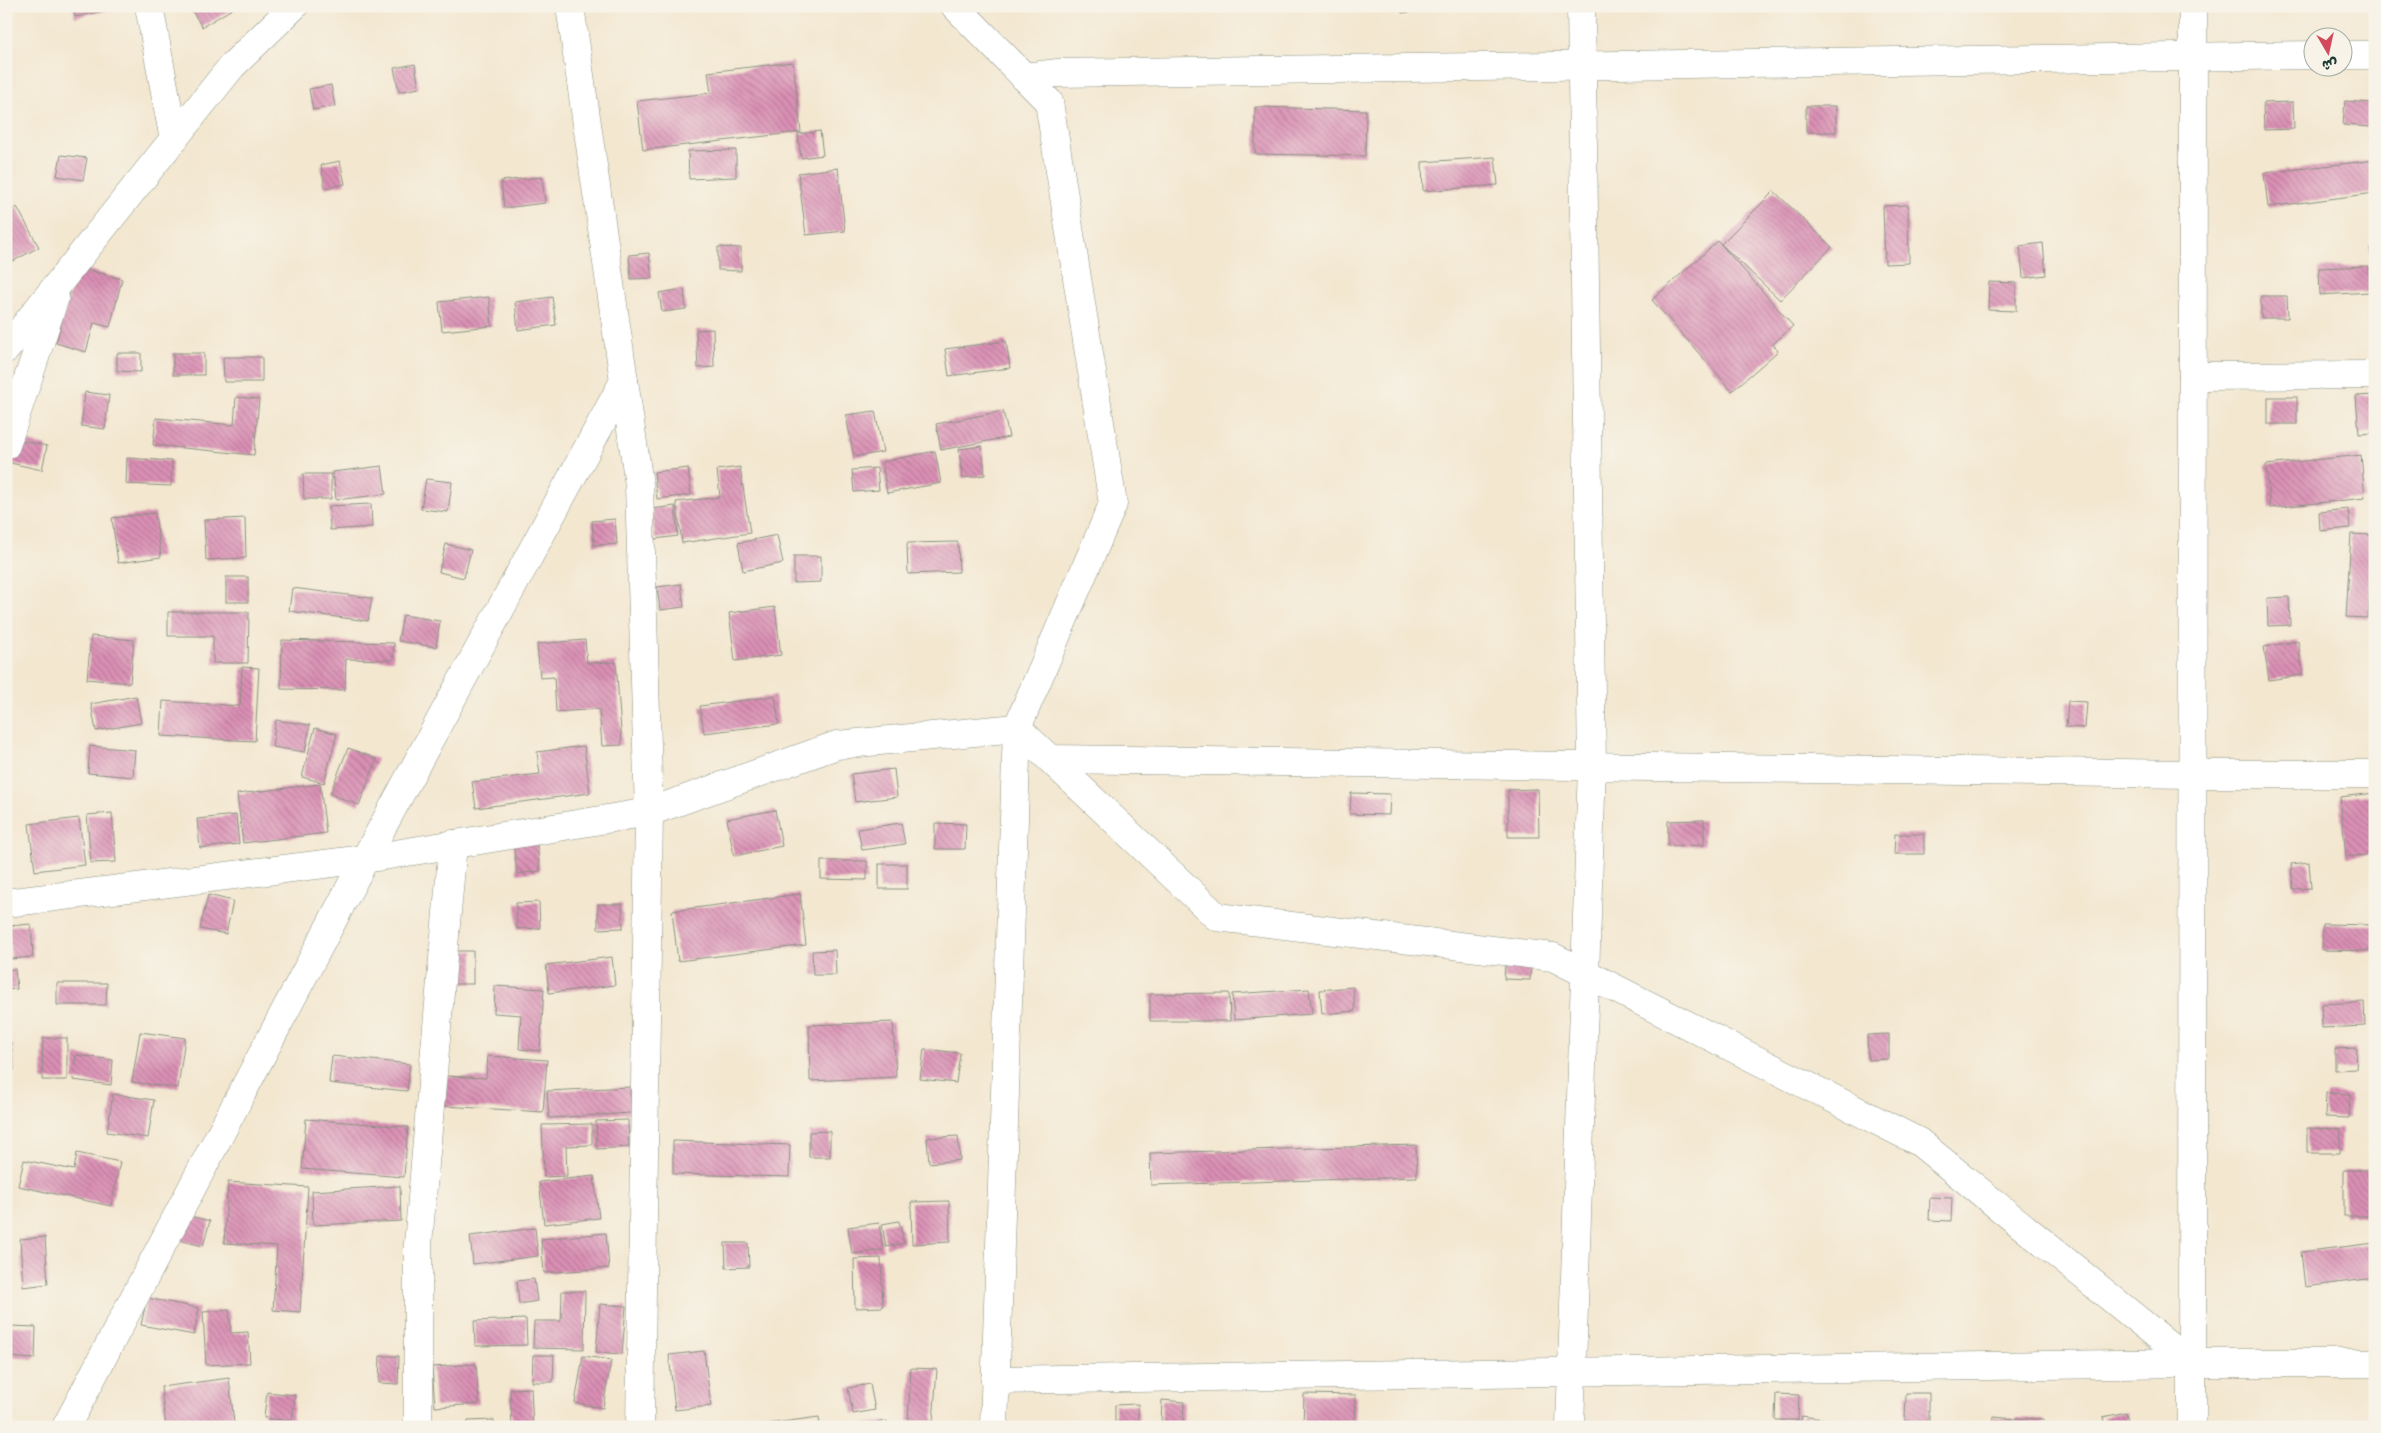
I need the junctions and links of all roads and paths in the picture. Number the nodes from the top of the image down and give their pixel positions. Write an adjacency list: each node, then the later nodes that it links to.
1 (149, 6): 13 (street)
2 (294, 6): 13 (street)
3 (570, 6): 18 (street)
4 (955, 6): 12 (street)
5 (1581, 6): 11 (street)
6 (2193, 6): 7 (street)
7 (2193, 55): 8 (street); 11 (street); 17 (street)
8 (2304, 55)
9 (2354, 55): 10 (street)
10 (2375, 55)
11 (1582, 65): 12 (street); 22 (street)
12 (1024, 77): 20 (street)
13 (174, 140): 14 (street)
14 (60, 282): 15 (street); 19 (street)
15 (6, 349)
16 (2375, 375): 17 (street)
17 (2192, 376): 23 (street)
18 (624, 381): 25 (street); 27 (street)
19 (6, 445)
20 (1017, 728): 21 (street); 25 (street); 33 (street)
21 (1050, 759): 22 (street); 29 (street)
22 (1592, 766): 23 (street); 29 (street)
23 (2192, 774): 24 (street); 30 (street)
24 (2375, 774)
25 (649, 812): 26 (street); 36 (street)
26 (453, 844): 27 (street); 35 (street)
27 (366, 859): 28 (street); 34 (street)
28 (6, 903)
29 (1585, 973): 30 (street); 32 (street)
30 (2191, 1363): 31 (street); 32 (street); 39 (street)
31 (2375, 1363)
32 (1572, 1372): 33 (street); 38 (street)
33 (995, 1380): 37 (street)
34 (66, 1427)
35 (418, 1427)
36 (640, 1427)
37 (994, 1427)
38 (1570, 1427)
39 (2192, 1427)

